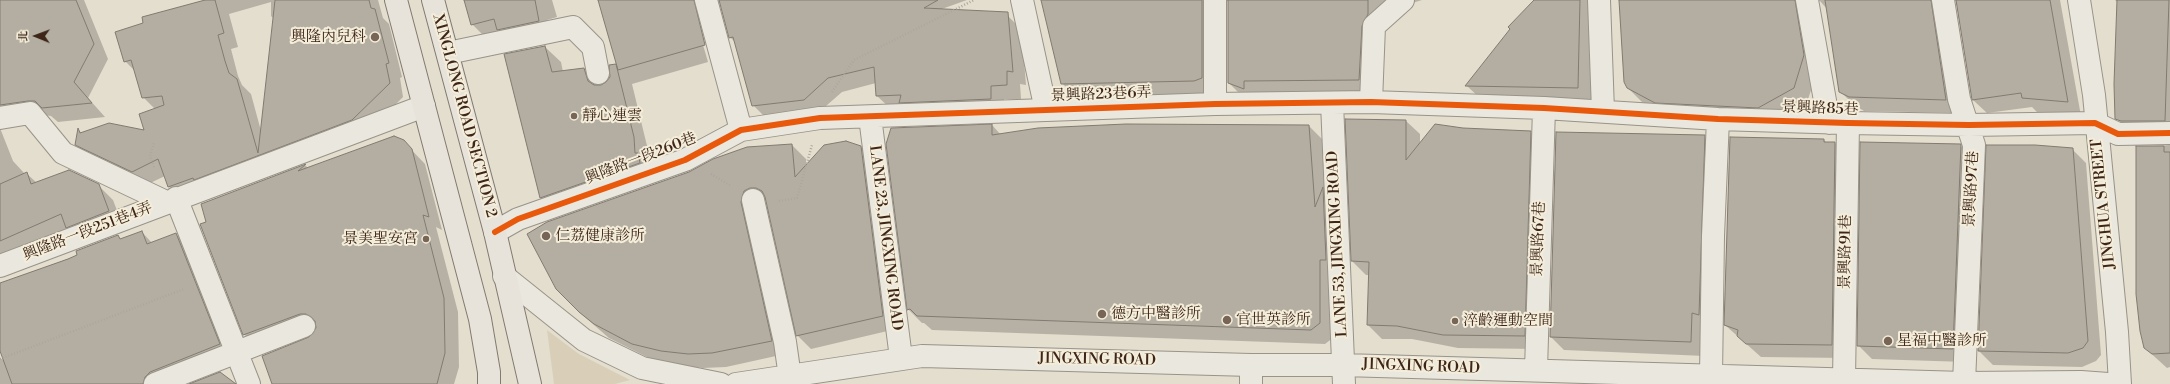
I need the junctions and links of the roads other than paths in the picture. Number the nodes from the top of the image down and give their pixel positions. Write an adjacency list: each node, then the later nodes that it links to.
1 (396, 0): 16 (main road)
2 (433, 0): 11 (main road, XINGLONG ROAD SECTION 2)
3 (706, 0): 26 (street)
4 (1022, 0): 18 (street, 景興路23巷6弄)
5 (1215, 0): 15 (street)
6 (1403, 0): 13 (street)
7 (1599, 0): 19 (street)
8 (1807, 0): 23 (street, 景興路91巷)
9 (1943, 0): 25 (street, 景興路97巷)
10 (2079, 0): 24 (street, JINGHUA STREET)
11 (448, 53): 12 (street); 30 (main road, XINGLONG ROAD SECTION 2)
12 (598, 73)
13 (1371, 102): 14 (street, 景興路23巷6弄); 17 (street, 景興路85巷)
14 (1332, 103): 15 (street, 景興路23巷6弄); 38 (street, LANE 53, JINGXING ROAD)
15 (1215, 104): 18 (street, 景興路23巷6弄)
16 (424, 106): 28 (street, 興隆路一段251巷4弄); 45 (main road)
17 (1544, 108): 19 (street, 景興路85巷); 36 (street, 景興路67巷)
18 (1046, 110): 20 (street, 景興路23巷6弄)
19 (1603, 111): 22 (street, 景興路85巷)
20 (870, 117): 26 (street, 興隆路一段260巷); 35 (street, LANE 23, JINGXING ROAD)
21 (0, 118): 28 (street)
22 (1718, 119): 23 (street, 景興路85巷); 40 (street)
23 (1839, 123): 25 (street, 景興路85巷); 41 (street, 景興路91巷)
24 (2095, 123): 25 (street, 景興路85巷); 27 (street); 50 (street, JINGHUA STREET)
25 (1969, 125): 42 (street, 景興路97巷)
26 (741, 130): 30 (street, 興隆路一段260巷)
27 (2170, 133)
28 (171, 200): 31 (street, 興隆路一段251巷4弄); 34 (street)
29 (753, 200): 39 (street)
30 (495, 232): 32 (main road, XINGLONG ROAD SECTION 2)
31 (0, 266)
32 (504, 276): 46 (main road, XINGLONG ROAD SECTION 2); 47 (street)
33 (304, 326): 34 (street)
34 (236, 352): 43 (street); 44 (street)
35 (901, 358): 37 (street, JINGXING ROAD); 39 (street, JINGXING ROAD)
36 (1536, 370): 38 (street, JINGXING ROAD); 40 (street, JINGXING ROAD)
37 (1251, 374): 38 (street, JINGXING ROAD)
38 (1343, 374)
39 (790, 376): 48 (street, JINGXING ROAD)
40 (1711, 376): 41 (street, JINGXING ROAD)
41 (1844, 380): 42 (street, JINGXING ROAD)
42 (1964, 383): 49 (street, JINGXING ROAD)
43 (155, 384)
44 (249, 384)
45 (489, 384)
46 (530, 384)
47 (721, 384)
48 (736, 384)
49 (2108, 384)
50 (2120, 384)

